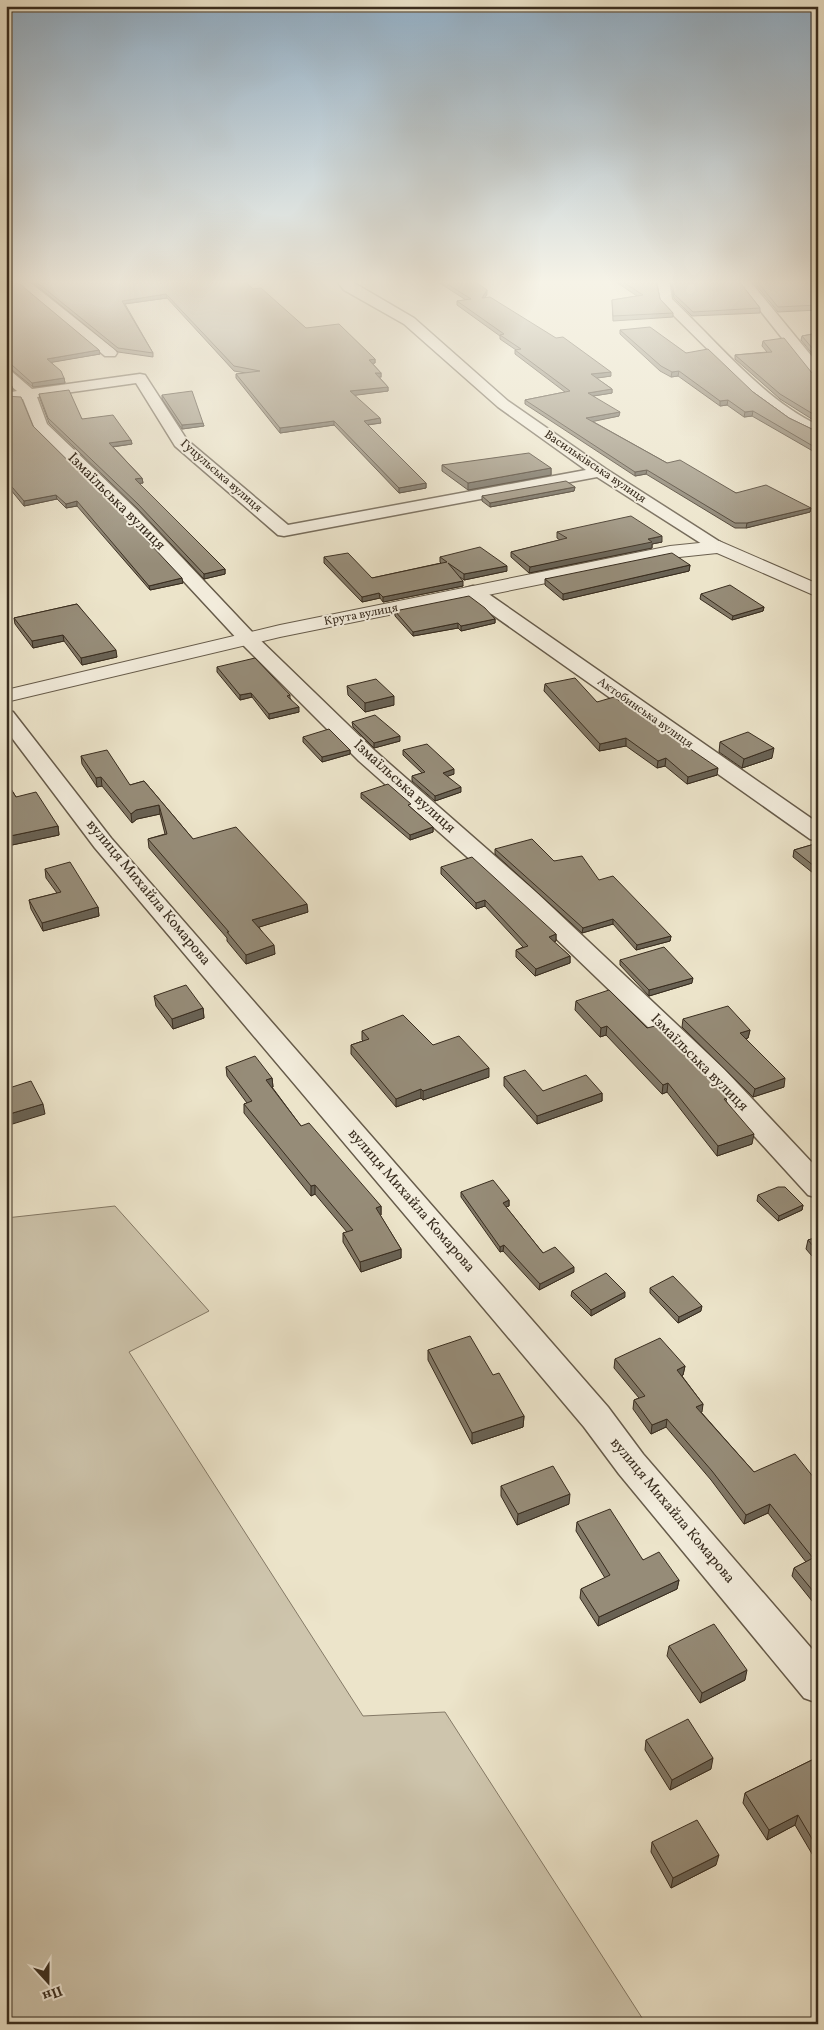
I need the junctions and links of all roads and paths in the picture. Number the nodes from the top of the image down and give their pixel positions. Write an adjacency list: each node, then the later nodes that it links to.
1 (7, 375): 4 (street, Ізмаїльська вулиця)
2 (469, 375): 7 (street, Васильківська вулиця)
3 (742, 375): 6 (street)
4 (28, 393): 5 (street, Гуцульська вулиця); 7 (street, Гуцульська вулиця); 11 (street, Ізмаїльська вулиця)
5 (6, 397)
6 (813, 425)
7 (600, 472): 8 (street, Васильківська вулиця)
8 (719, 547): 9 (street, Васильківська вулиця); 10 (street, Крута вулиця)
9 (818, 590)
10 (473, 592): 11 (street, Крута вулиця); 14 (street, Актобинська вулиця)
11 (248, 638): 12 (street, Крута вулиця); 15 (street, Ізмаїльська вулиця)
12 (6, 696)
13 (6, 716): 16 (street, вулиця Михайла Комарова)
14 (818, 834)
15 (818, 1188)
16 (818, 1685)

